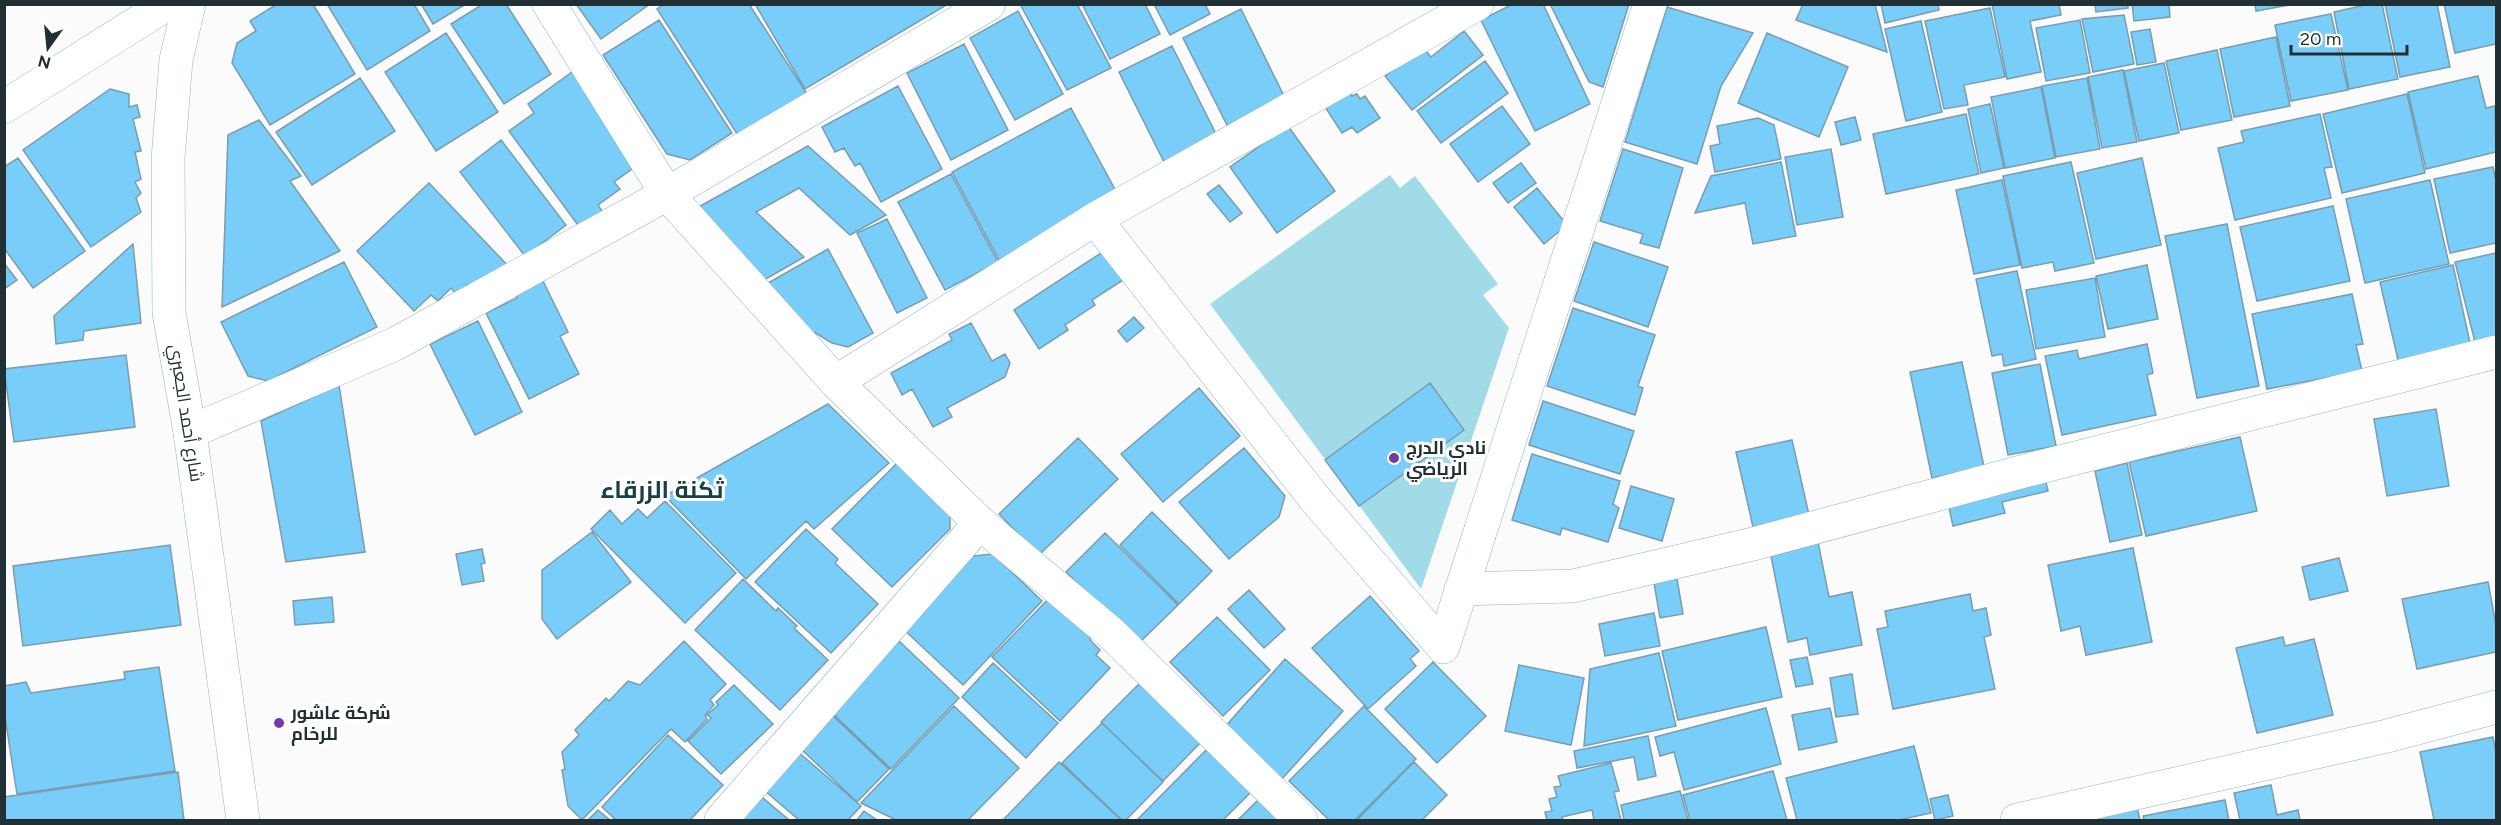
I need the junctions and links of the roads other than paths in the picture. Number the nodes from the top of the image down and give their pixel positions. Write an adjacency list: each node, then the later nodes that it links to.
1 (167, 4): 7 (street)
2 (189, 4): 12 (street, شارع أحمد الجعبري)
3 (549, 4): 8 (street)
4 (989, 4): 8 (street)
5 (1477, 4): 9 (street)
6 (1650, 4): 14 (street)
7 (4, 107)
8 (667, 194): 11 (street); 12 (street)
9 (1095, 219): 11 (street); 14 (street)
10 (2496, 352): 14 (street)
11 (836, 382): 13 (street)
12 (190, 432): 16 (street, شارع أحمد الجعبري)
13 (980, 523): 17 (street); 18 (street)
14 (1461, 589)
15 (2496, 706): 19 (street)
16 (243, 820)
17 (721, 820)
18 (1301, 820)
19 (2017, 820)

